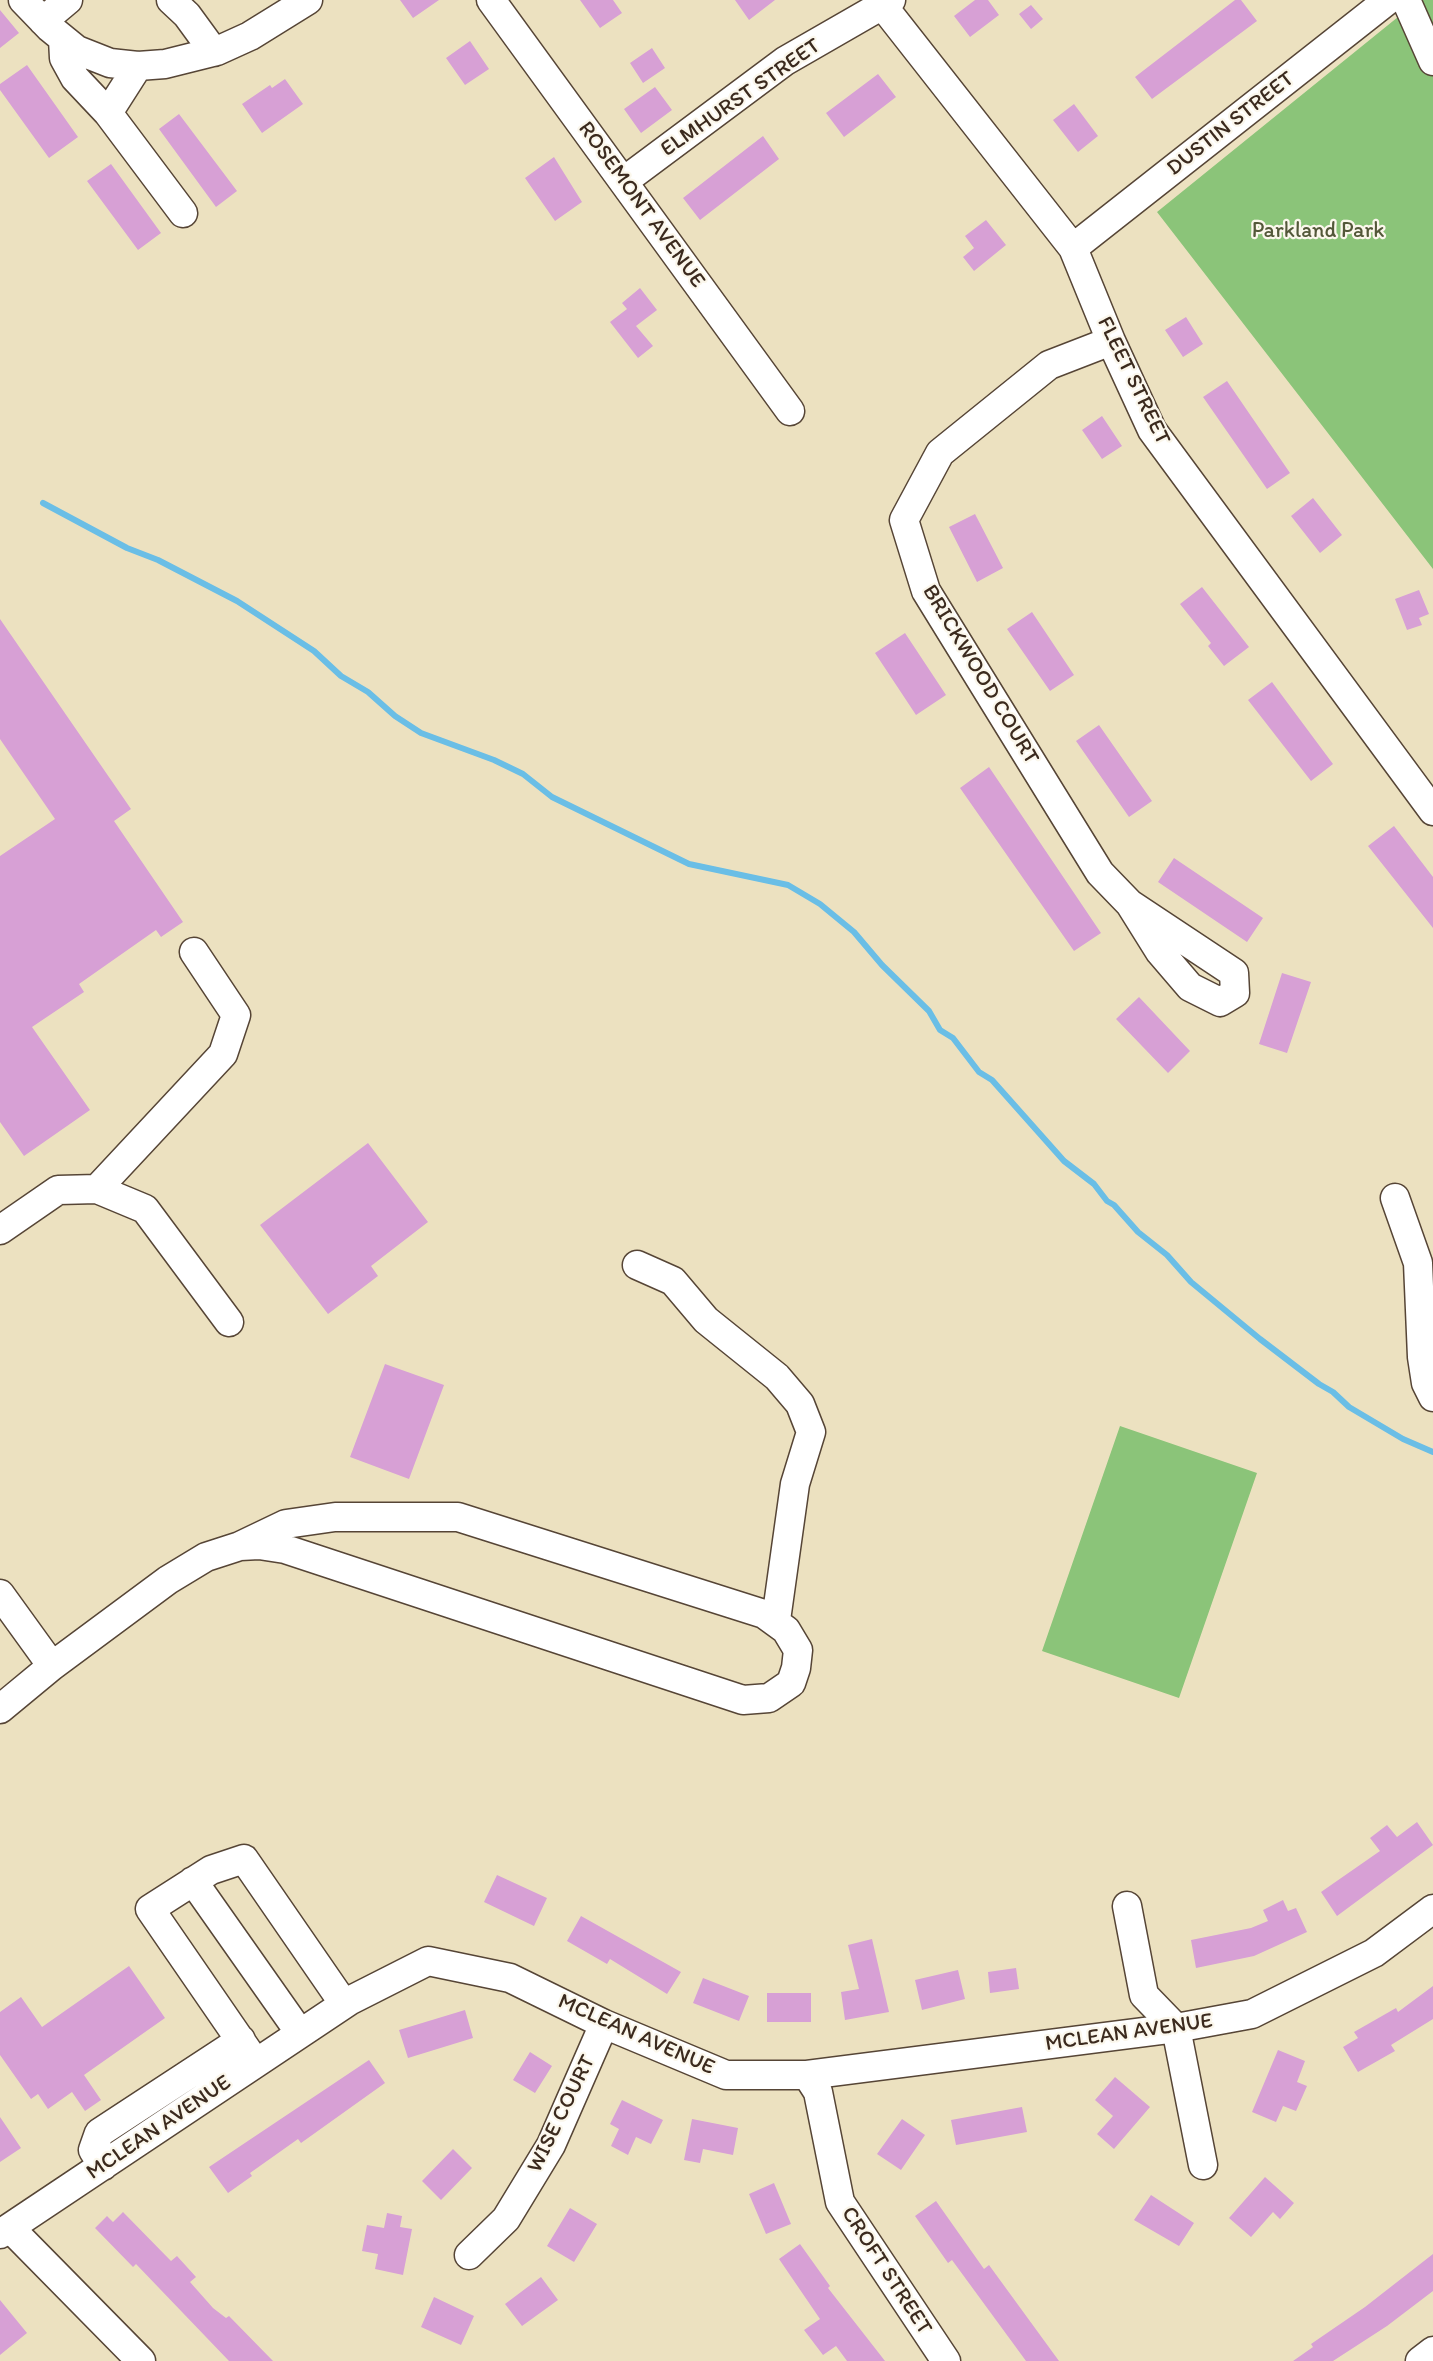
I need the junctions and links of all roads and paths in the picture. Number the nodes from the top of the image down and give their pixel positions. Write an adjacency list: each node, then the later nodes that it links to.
1 (23, 0): 9 (street)
2 (68, 0): 9 (street)
3 (171, 0): 10 (street)
4 (308, 0): 10 (street)
5 (491, 0): 14 (street, ROSEMONT AVENUE)
6 (1389, 0): 16 (street, DUSTIN STREET)
7 (1406, 0): 11 (street)
8 (887, 3): 14 (street, ELMHURST STREET); 16 (street, FLEET STREET)
9 (53, 30): 12 (street); 13 (street)
10 (214, 52): 12 (street)
11 (1433, 61)
12 (138, 66): 13 (street)
13 (108, 113): 15 (street)
14 (624, 181): 18 (street, ROSEMONT AVENUE)
15 (183, 213)
16 (1073, 248): 17 (street, FLEET STREET)
17 (1110, 341): 19 (street, FLEET STREET); 20 (street, BRICKWOOD COURT)
18 (790, 411)
19 (1433, 811)
20 (1130, 904)
21 (194, 952): 22 (street)
22 (97, 1190): 24 (street); 27 (street)
23 (1395, 1198): 26 (street)
24 (0, 1230)
25 (637, 1265): 31 (street)
26 (1428, 1310): 28 (street)
27 (229, 1322)
28 (1433, 1397)
29 (240, 1545): 31 (street); 31 (street); 32 (street)
30 (0, 1594): 32 (street)
31 (776, 1620)
32 (52, 1666): 33 (street)
33 (0, 1709)
34 (193, 1881): 37 (street); 40 (street); 41 (street)
35 (1127, 1906): 39 (street)
36 (1433, 1909): 39 (street, MCLEAN AVENUE)
37 (344, 2004): 38 (street, MCLEAN AVENUE); 40 (street, MCLEAN AVENUE)
38 (604, 2024): 42 (street, MCLEAN AVENUE); 45 (street, WISE COURT)
39 (1176, 2028): 42 (street, MCLEAN AVENUE); 43 (street)
40 (300, 2033): 41 (street, MCLEAN AVENUE)
41 (249, 2052): 44 (street, MCLEAN AVENUE)
42 (807, 2075): 48 (street, CROFT STREET)
43 (1203, 2165)
44 (5, 2231): 47 (street)
45 (469, 2255)
46 (1433, 2351): 49 (street)
47 (141, 2361)
48 (946, 2361)
49 (1420, 2361)

